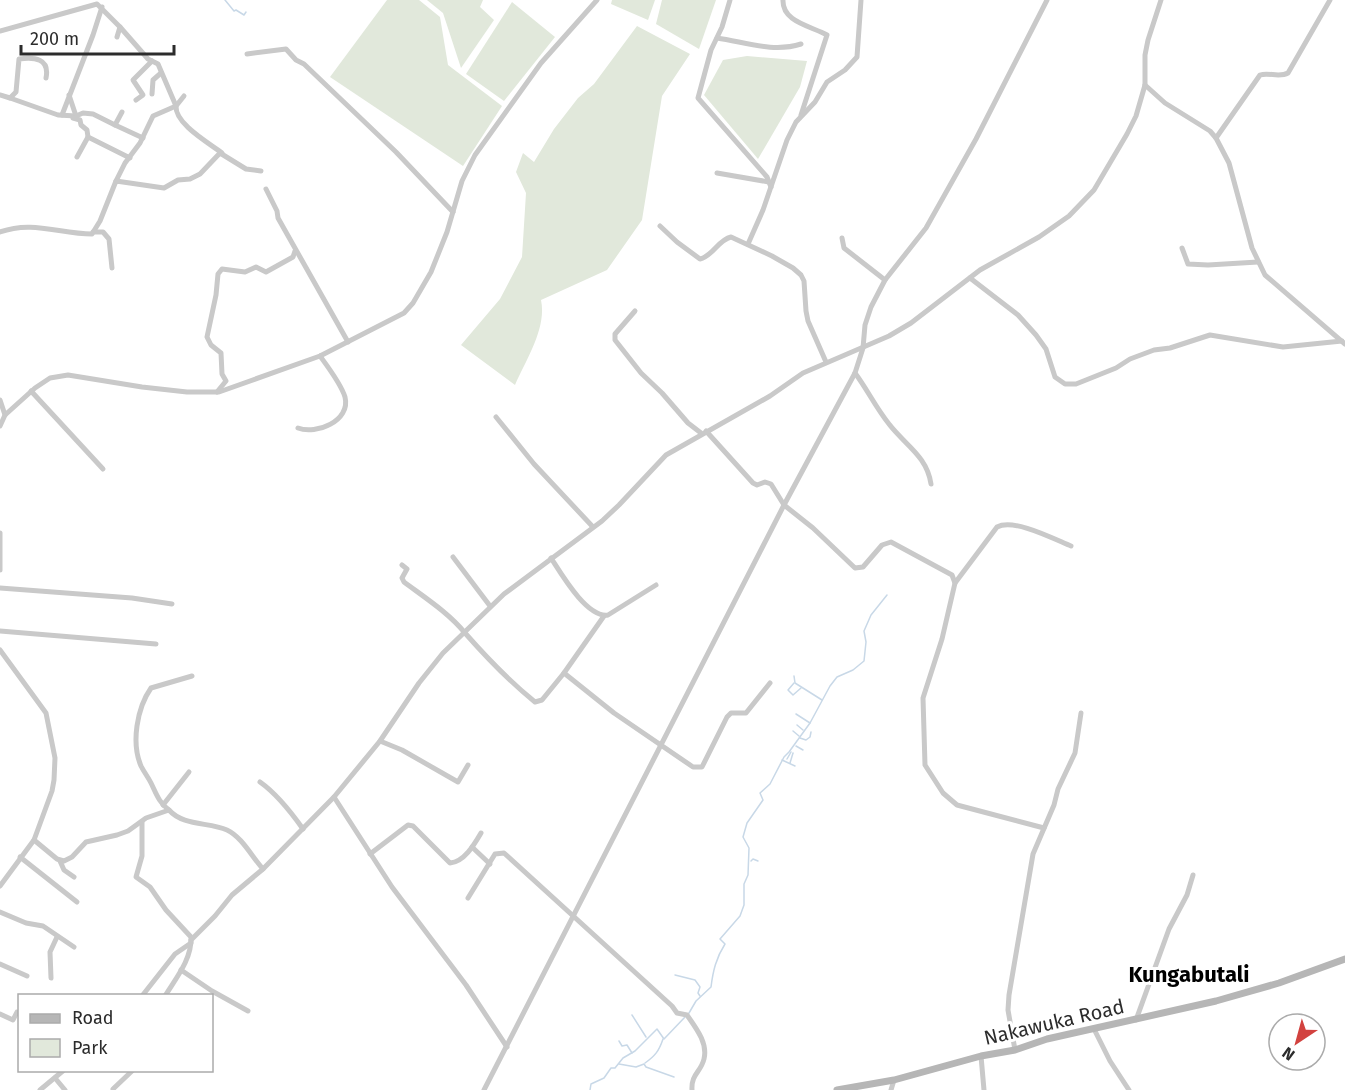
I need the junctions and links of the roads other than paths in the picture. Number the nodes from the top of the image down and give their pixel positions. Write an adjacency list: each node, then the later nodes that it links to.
1 (597, 0): 44 (street)
2 (730, 0): 12 (street)
3 (783, 0): 16 (street)
4 (861, 0): 31 (street)
5 (1047, 0): 55 (street)
6 (1161, 0): 20 (street)
7 (1330, 0): 35 (street)
8 (102, 7): 9 (street); 10 (street); 23 (street)
9 (120, 27): 11 (street); 17 (street)
10 (0, 31)
11 (117, 37)
12 (717, 38): 13 (street); 42 (street)
13 (801, 44)
14 (814, 51): 16 (street)
15 (247, 54): 44 (street)
16 (820, 56): 31 (street)
17 (152, 61): 18 (street); 26 (street)
18 (161, 73): 21 (street); 27 (street)
19 (46, 78): 25 (street)
20 (1146, 85): 35 (street); 54 (street)
21 (152, 94)
22 (0, 95): 25 (street)
23 (69, 95): 29 (street); 30 (street)
24 (184, 96): 27 (street)
25 (10, 98): 29 (street)
26 (136, 100)
27 (176, 106): 34 (street); 36 (street)
28 (122, 111): 32 (street)
29 (62, 115): 30 (street)
30 (75, 116): 32 (street); 33 (street)
31 (801, 117): 42 (street)
32 (115, 124): 34 (street)
33 (88, 137): 37 (street); 38 (street)
34 (142, 138): 38 (street)
35 (1216, 138): 52 (street)
36 (222, 153): 39 (street); 41 (street)
37 (77, 157)
38 (130, 158): 41 (street)
39 (261, 171)
40 (717, 173): 42 (street)
41 (116, 181): 47 (street)
42 (770, 185): 49 (street)
43 (266, 189): 51 (street)
44 (453, 212): 57 (street)
45 (660, 226): 49 (street)
46 (0, 232): 47 (street)
47 (93, 232): 53 (street)
48 (842, 238): 55 (street)
49 (748, 244): 61 (street)
50 (1182, 248): 52 (street)
51 (295, 251): 57 (street); 63 (street)
52 (1258, 262): 58 (street)
53 (112, 267)
54 (970, 278): 58 (street); 59 (street)
55 (885, 280): 59 (street)
56 (635, 311): 72 (street)
57 (348, 342): 60 (street)
58 (1344, 343)
59 (864, 348): 61 (street); 62 (street)
60 (320, 356): 64 (street); 71 (street)
61 (826, 362): 72 (street)
62 (855, 373): 74 (street); 75 (street)
63 (226, 381): 64 (street); 66 (street)
64 (229, 388): 66 (street)
65 (31, 391): 66 (street); 68 (street); 73 (street)
66 (217, 392)
67 (0, 400): 68 (street)
68 (5, 415): 70 (street)
69 (496, 417): 76 (street)
70 (0, 426)
71 (298, 428)
72 (704, 432): 75 (street); 76 (street)
73 (103, 469)
74 (931, 484)
75 (784, 505): 83 (street); 98 (street)
76 (593, 527): 80 (street)
77 (0, 533): 82 (street)
78 (1071, 546): 83 (street)
79 (453, 557): 87 (street)
80 (551, 558): 87 (street); 88 (street)
81 (402, 565): 90 (street)
82 (0, 570)
83 (955, 582): 106 (street)
84 (656, 585): 88 (street)
85 (0, 588): 86 (street)
86 (172, 604)
87 (490, 606): 90 (street)
88 (604, 616): 93 (street)
89 (0, 631): 91 (street)
90 (465, 632): 93 (street); 97 (street)
91 (156, 644)
92 (0, 650): 109 (street)
93 (564, 673): 98 (street)
94 (192, 676): 103 (street)
95 (770, 683): 98 (street)
96 (1081, 713): 106 (street)
97 (380, 741): 99 (street); 102 (street)
98 (662, 746): 123 (street)
99 (468, 765)
100 (189, 772): 103 (street)
101 (260, 782): 107 (street)
102 (334, 797): 107 (street); 111 (street)
103 (163, 806): 104 (street)
104 (169, 810): 105 (street); 115 (street)
105 (142, 822): 113 (street); 125 (street)
106 (1044, 828): 140 (street)
107 (303, 829): 115 (street)
108 (481, 833): 110 (street)
109 (34, 840): 112 (street); 113 (street)
110 (472, 847): 111 (street); 114 (street)
111 (370, 854): 139 (street)
112 (20, 857): 117 (street); 121 (street)
113 (60, 861): 118 (street)
114 (490, 864): 120 (street); 123 (street)
115 (263, 869): 125 (street)
116 (1192, 875): 137 (street)
117 (2, 877): 119 (street)
118 (74, 877)
119 (0, 886)
120 (468, 898)
121 (78, 902)
122 (0, 912): 124 (street)
123 (574, 916): 139 (street); 150 (street)
124 (57, 937): 126 (street); 131 (street)
125 (191, 943): 129 (street); 132 (street)
126 (74, 947)
127 (1345, 958): 137 (main road, Nakawuka Road)
128 (0, 964): 130 (street)
129 (181, 970): 133 (street); 134 (street)
130 (27, 975)
131 (51, 978)
132 (144, 994)
133 (166, 994)
134 (248, 1011)
135 (17, 1012): 136 (street)
136 (0, 1014)
137 (1136, 1020): 138 (main road, Nakawuka Road)
138 (1094, 1029): 140 (main road, Nakawuka Road); 154 (street)
139 (507, 1047): 149 (street)
140 (1015, 1050): 141 (main road, Nakawuka Road)
141 (981, 1056): 145 (main road, Nakawuka Road); 153 (street)
142 (63, 1072): 144 (street)
143 (132, 1072): 146 (street)
144 (55, 1078): 147 (street); 148 (street)
145 (894, 1080): 151 (main road, Nakawuka Road); 152 (street)
146 (113, 1089)
147 (40, 1090)
148 (65, 1090)
149 (484, 1090)
150 (692, 1090)
151 (837, 1090)
152 (891, 1090)
153 (984, 1090)
154 (1129, 1090)

